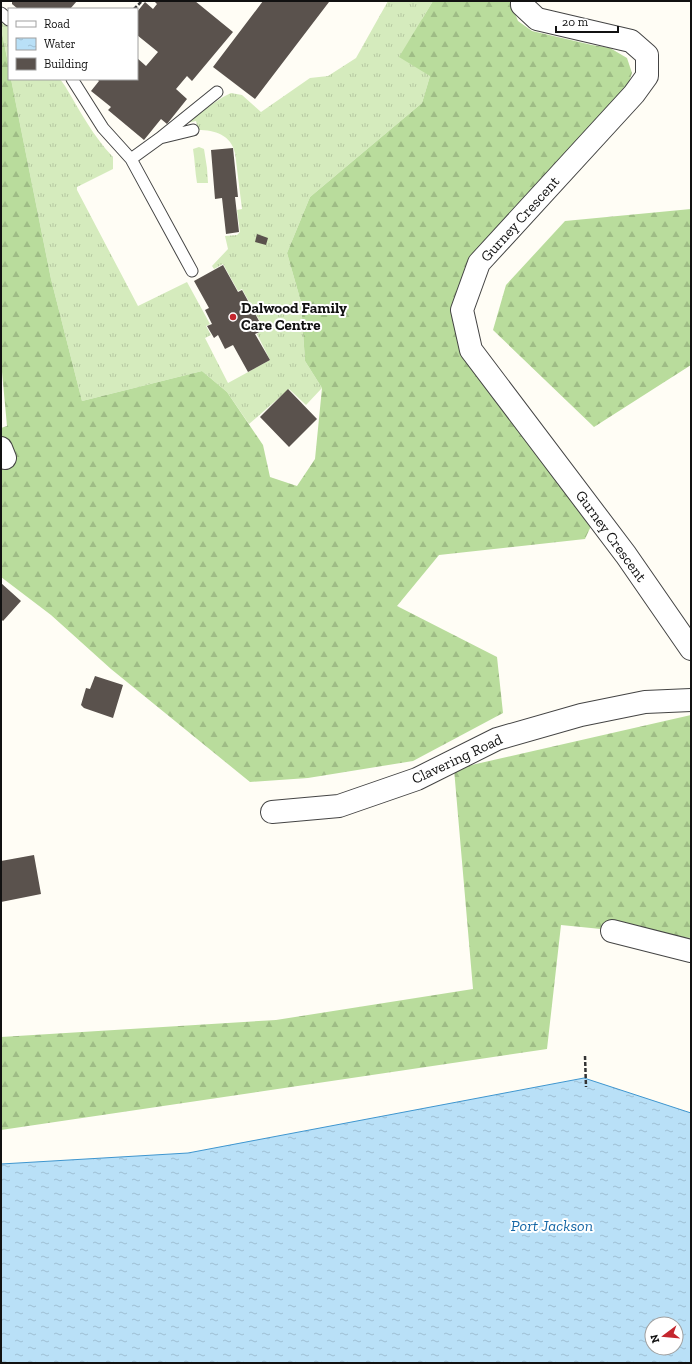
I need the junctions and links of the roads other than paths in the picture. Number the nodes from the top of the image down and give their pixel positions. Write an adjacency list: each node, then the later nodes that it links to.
1 (522, 1): 8 (street, Gurney Crescent)
2 (73, 80): 6 (lane)
3 (217, 92): 5 (lane)
4 (193, 130): 5 (lane)
5 (160, 138): 6 (lane)
6 (133, 162): 7 (lane)
7 (192, 271)
8 (691, 649)
9 (691, 700): 10 (street, Clavering Road)
10 (272, 812)
11 (612, 931): 12 (street)
12 (691, 951)

